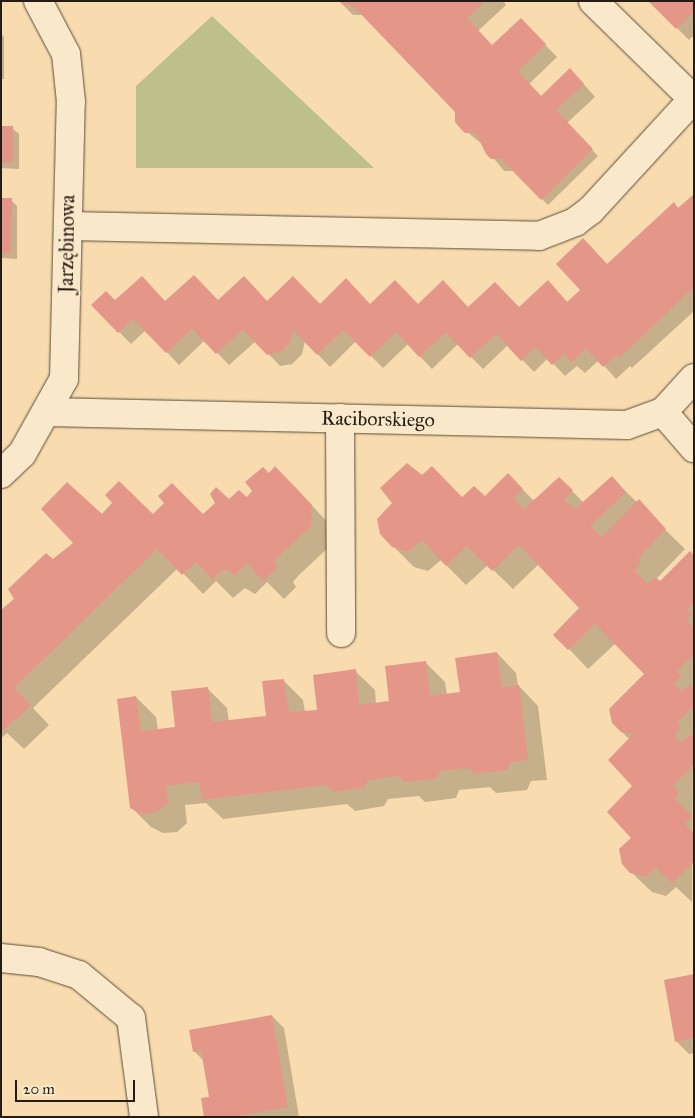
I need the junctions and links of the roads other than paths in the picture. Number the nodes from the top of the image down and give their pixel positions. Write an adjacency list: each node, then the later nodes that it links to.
1 (38, 1): 4 (street, Jarzębinowa)
2 (593, 1): 3 (street)
3 (693, 99): 4 (street)
4 (68, 226): 6 (street, Jarzębinowa)
5 (694, 378): 7 (street, Raciborskiego)
6 (46, 412): 8 (street, Raciborskiego); 10 (street, Jarzębinowa)
7 (663, 412): 8 (street, Raciborskiego); 9 (street)
8 (340, 418): 11 (street)
9 (694, 448)
10 (1, 474)
11 (341, 633)
12 (1, 958): 13 (street)
13 (144, 1117)

